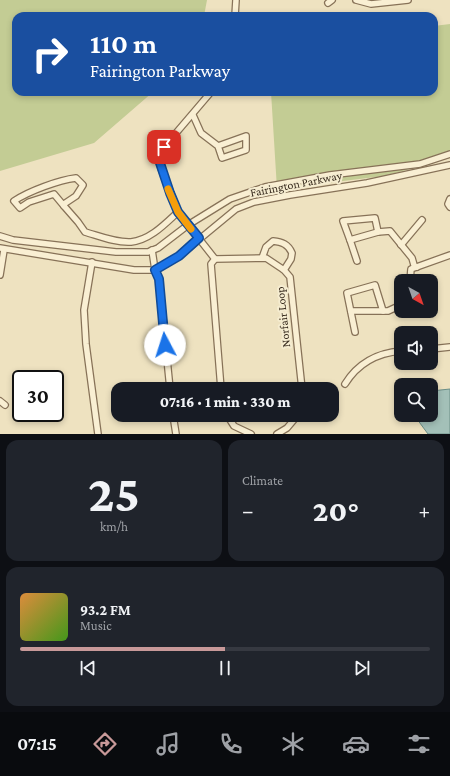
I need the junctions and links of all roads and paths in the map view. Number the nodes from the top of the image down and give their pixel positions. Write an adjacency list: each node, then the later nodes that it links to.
1 (236, 0): 4 (street)
2 (356, 0): 3 (street)
3 (408, 0)
4 (235, 12)
5 (208, 96): 6 (street)
6 (193, 115): 7 (street); 13 (street)
7 (218, 146): 7 (street)
8 (450, 154): 15 (street, Fairington Parkway)
9 (450, 165): 18 (street, Fairington Parkway)
10 (450, 198): 12 (street)
11 (64, 206): 11 (street); 13 (street)
12 (450, 207)
13 (178, 212): 15 (street)
14 (422, 220): 20 (street)
15 (188, 225): 18 (street); 22 (street, Fairington Parkway)
16 (378, 232): 19 (street); 19 (street); 20 (street)
17 (0, 236): 22 (street, Fairington Parkway)
18 (199, 238): 25 (street); 29 (street, Fairington Parkway)
19 (350, 240): 26 (street)
20 (401, 245): 28 (street)
21 (2, 249): 27 (street); 32 (street)
22 (152, 250): 29 (street)
23 (450, 255): 28 (street)
24 (262, 258): 25 (street, Norfair Loop); 30 (street, Norfair Loop); 30 (street)
25 (215, 259): 41 (street)
26 (357, 261)
27 (92, 262): 29 (street); 48 (street)
28 (417, 267): 31 (street)
29 (155, 270): 40 (street)
30 (284, 270): 42 (street, Norfair Loop)
31 (411, 274)
32 (0, 275)
33 (394, 308): 35 (street)
34 (351, 311): 35 (street); 35 (street); 36 (street)
35 (383, 311)
36 (355, 332)
37 (450, 347): 38 (street)
38 (438, 348)
39 (394, 352): 43 (street)
40 (169, 382)
41 (220, 382)
42 (301, 382)
43 (345, 384)
44 (174, 422): 49 (street)
45 (231, 422): 47 (street)
46 (293, 422): 50 (street)
47 (248, 433)
48 (98, 434)
49 (176, 434)
50 (278, 434)

